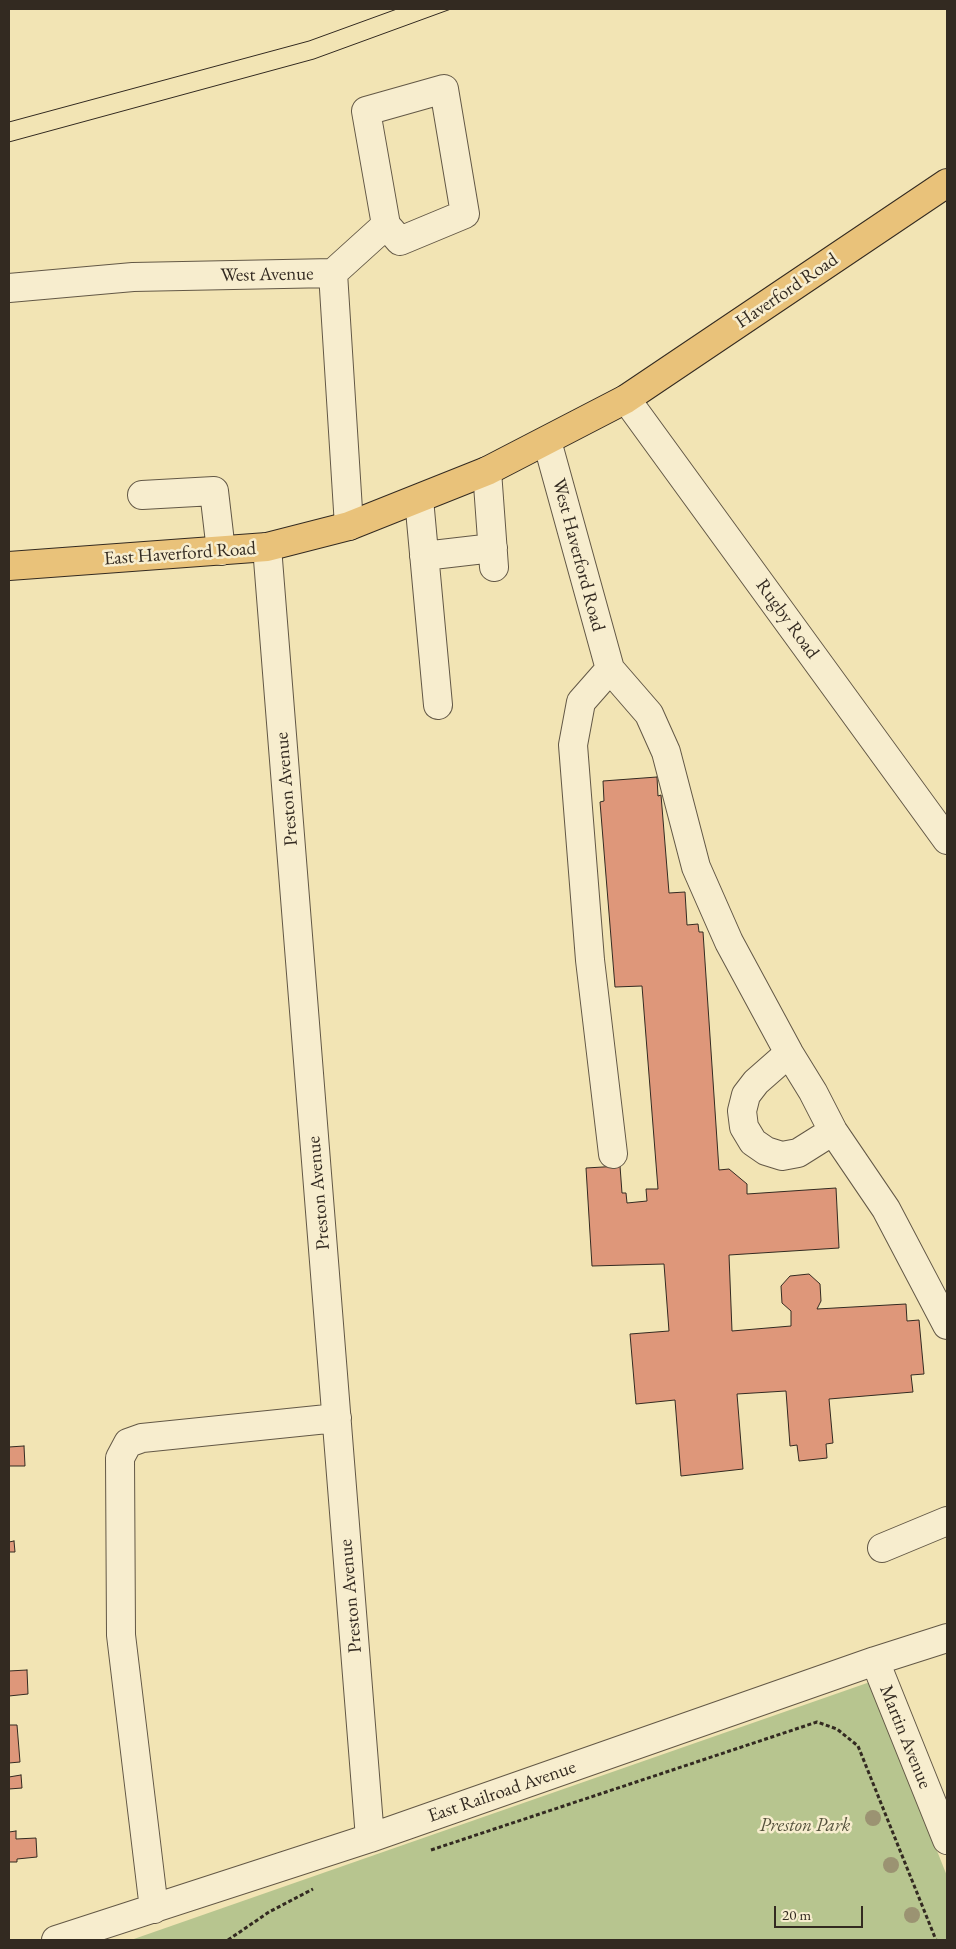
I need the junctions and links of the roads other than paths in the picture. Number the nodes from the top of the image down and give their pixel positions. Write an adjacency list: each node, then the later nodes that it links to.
1 (947, 183): 5 (main road, Haverford Road)
2 (386, 225): 2 (street); 3 (street)
3 (333, 273): 4 (street, West Avenue); 10 (street, West Avenue)
4 (9, 288)
5 (626, 399): 6 (main road); 17 (street, Rugby Road)
6 (547, 441): 7 (main road); 15 (street, West Haverford Road)
7 (487, 471): 9 (main road); 13 (street)
8 (142, 496): 12 (street)
9 (419, 498): 10 (main road); 13 (street)
10 (349, 526): 11 (main road, East Haverford Road)
11 (267, 547): 12 (main road, East Haverford Road); 22 (street, Preston Avenue)
12 (221, 551): 14 (main road, East Haverford Road)
13 (424, 556): 16 (street)
14 (9, 566)
15 (610, 669): 18 (street); 20 (street)
16 (438, 705)
17 (947, 840)
18 (789, 1053): 19 (street); 19 (street)
19 (833, 1131): 21 (street)
20 (613, 1154)
21 (947, 1325)
22 (337, 1418): 27 (street, Preston Avenue); 29 (street)
23 (947, 1521): 24 (street)
24 (882, 1548)
25 (947, 1638): 26 (street, East Railroad Avenue)
26 (875, 1661): 27 (street, East Railroad Avenue); 28 (street, Martin Avenue)
27 (370, 1838): 29 (street, East Railroad Avenue)
28 (947, 1840)
29 (154, 1909): 30 (street, East Railroad Avenue)
30 (56, 1940)

